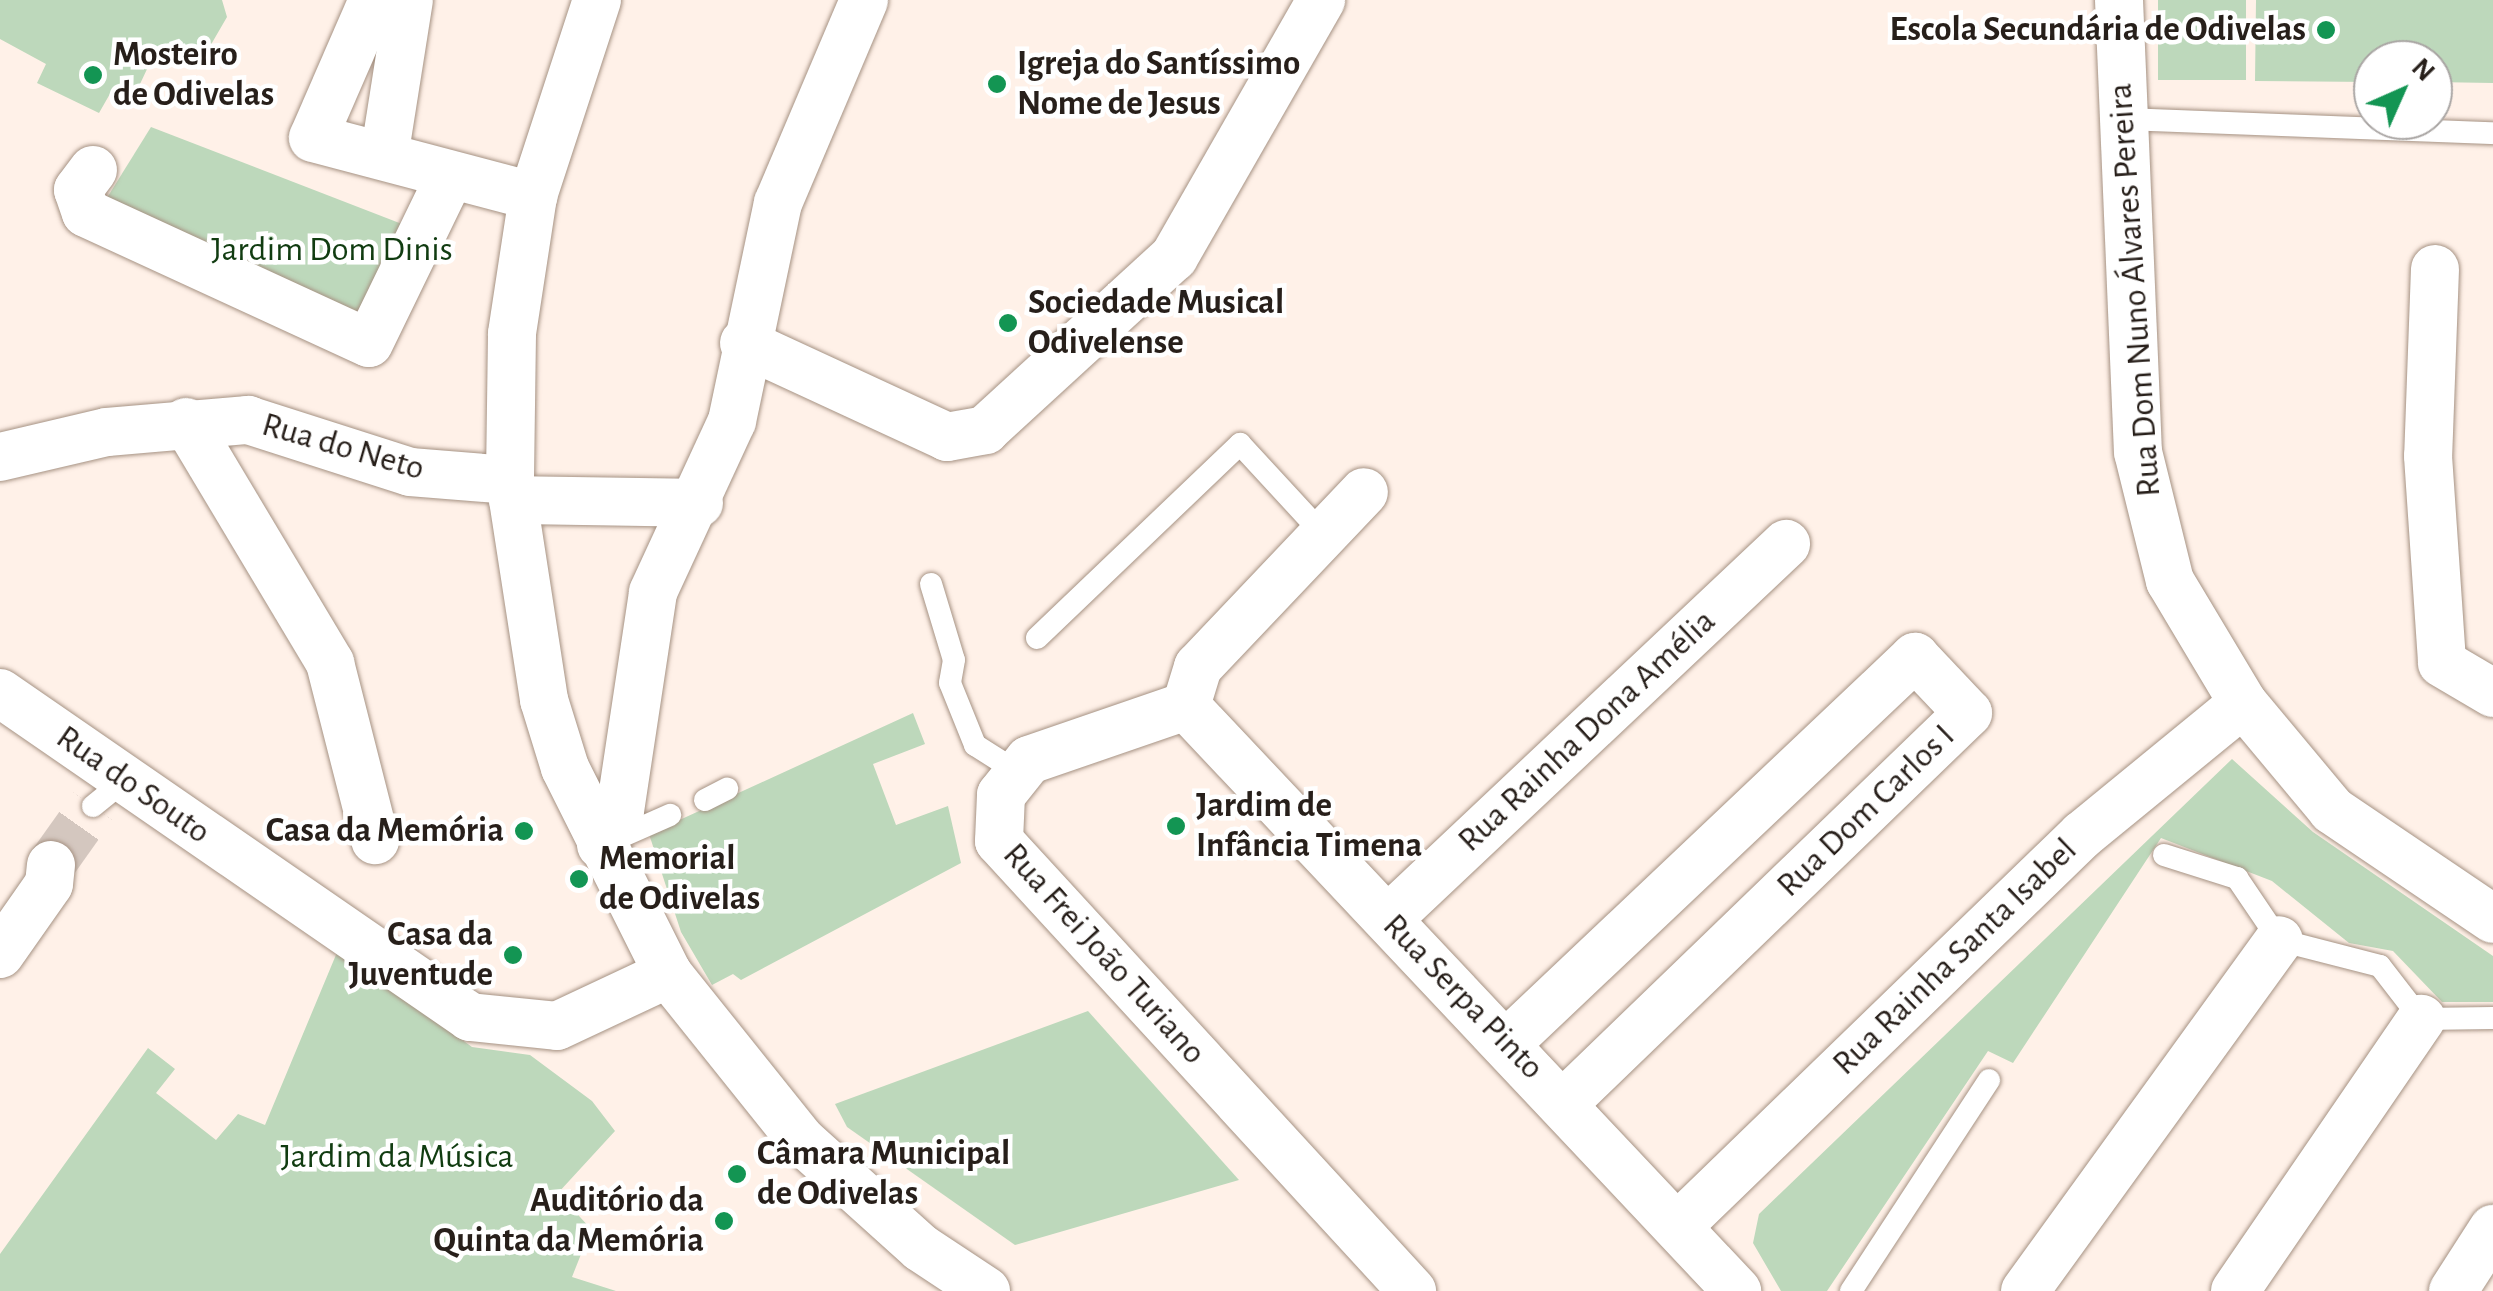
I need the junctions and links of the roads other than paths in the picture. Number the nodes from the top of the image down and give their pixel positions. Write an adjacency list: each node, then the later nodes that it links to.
1 (373, 0): 9 (street)
2 (409, 0): 9 (street)
3 (597, 0): 12 (street)
4 (864, 0): 14 (street)
5 (1320, 0): 14 (street)
6 (2119, 0): 7 (street, Rua Dom Nuno Álvares Pereira)
7 (2122, 119): 8 (lane); 26 (street, Rua Dom Nuno Álvares Pereira)
8 (2493, 133)
9 (385, 151): 11 (street)
10 (92, 170): 11 (street)
11 (450, 176): 12 (street)
12 (533, 196): 17 (street)
13 (2435, 268): 24 (street)
14 (744, 343): 19 (street)
15 (186, 422): 16 (street, Rua do Neto); 17 (street, Rua do Neto); 32 (street)
16 (0, 457)
17 (512, 490): 19 (street, Rua do Neto); 33 (street)
18 (1364, 492): 20 (street)
19 (699, 504): 33 (street)
20 (1322, 532): 23 (lane); 27 (street)
21 (1786, 544): 36 (street, Rua Rainha Dona Amélia)
22 (931, 584): 28 (lane)
23 (1037, 638)
24 (2493, 693)
25 (3, 699): 40 (street, Rua do Souto)
26 (2242, 703): 37 (street, Rua Dom Nuno Álvares Pereira); 46 (street, Rua Rainha Santa Isabel)
27 (1186, 706): 28 (street); 36 (street, Rua Serpa Pinto)
28 (1016, 771): 49 (street, Rua Frei João Turiano)
29 (727, 790): 30 (lane)
30 (706, 800)
31 (670, 815): 33 (lane)
32 (375, 840)
33 (601, 846): 40 (street)
34 (2164, 855): 38 (lane)
35 (51, 866): 39 (street)
36 (1388, 919): 43 (street, Rua Serpa Pinto)
37 (2493, 919)
38 (2279, 940): 42 (lane); 52 (street)
39 (0, 954)
40 (668, 974): 48 (street)
41 (2493, 1018): 42 (lane)
42 (2421, 1019): 53 (street)
43 (1507, 1043): 45 (street, Rua Serpa Pinto); 45 (street, Rua Dom Carlos I)
44 (1989, 1080): 51 (lane)
45 (1564, 1103): 46 (street, Rua Serpa Pinto)
46 (1679, 1225): 50 (street, Rua Serpa Pinto)
47 (2493, 1229): 54 (street)
48 (986, 1291)
49 (1412, 1291)
50 (1737, 1291)
51 (1851, 1291)
52 (2026, 1291)
53 (2235, 1291)
54 (2452, 1291)

